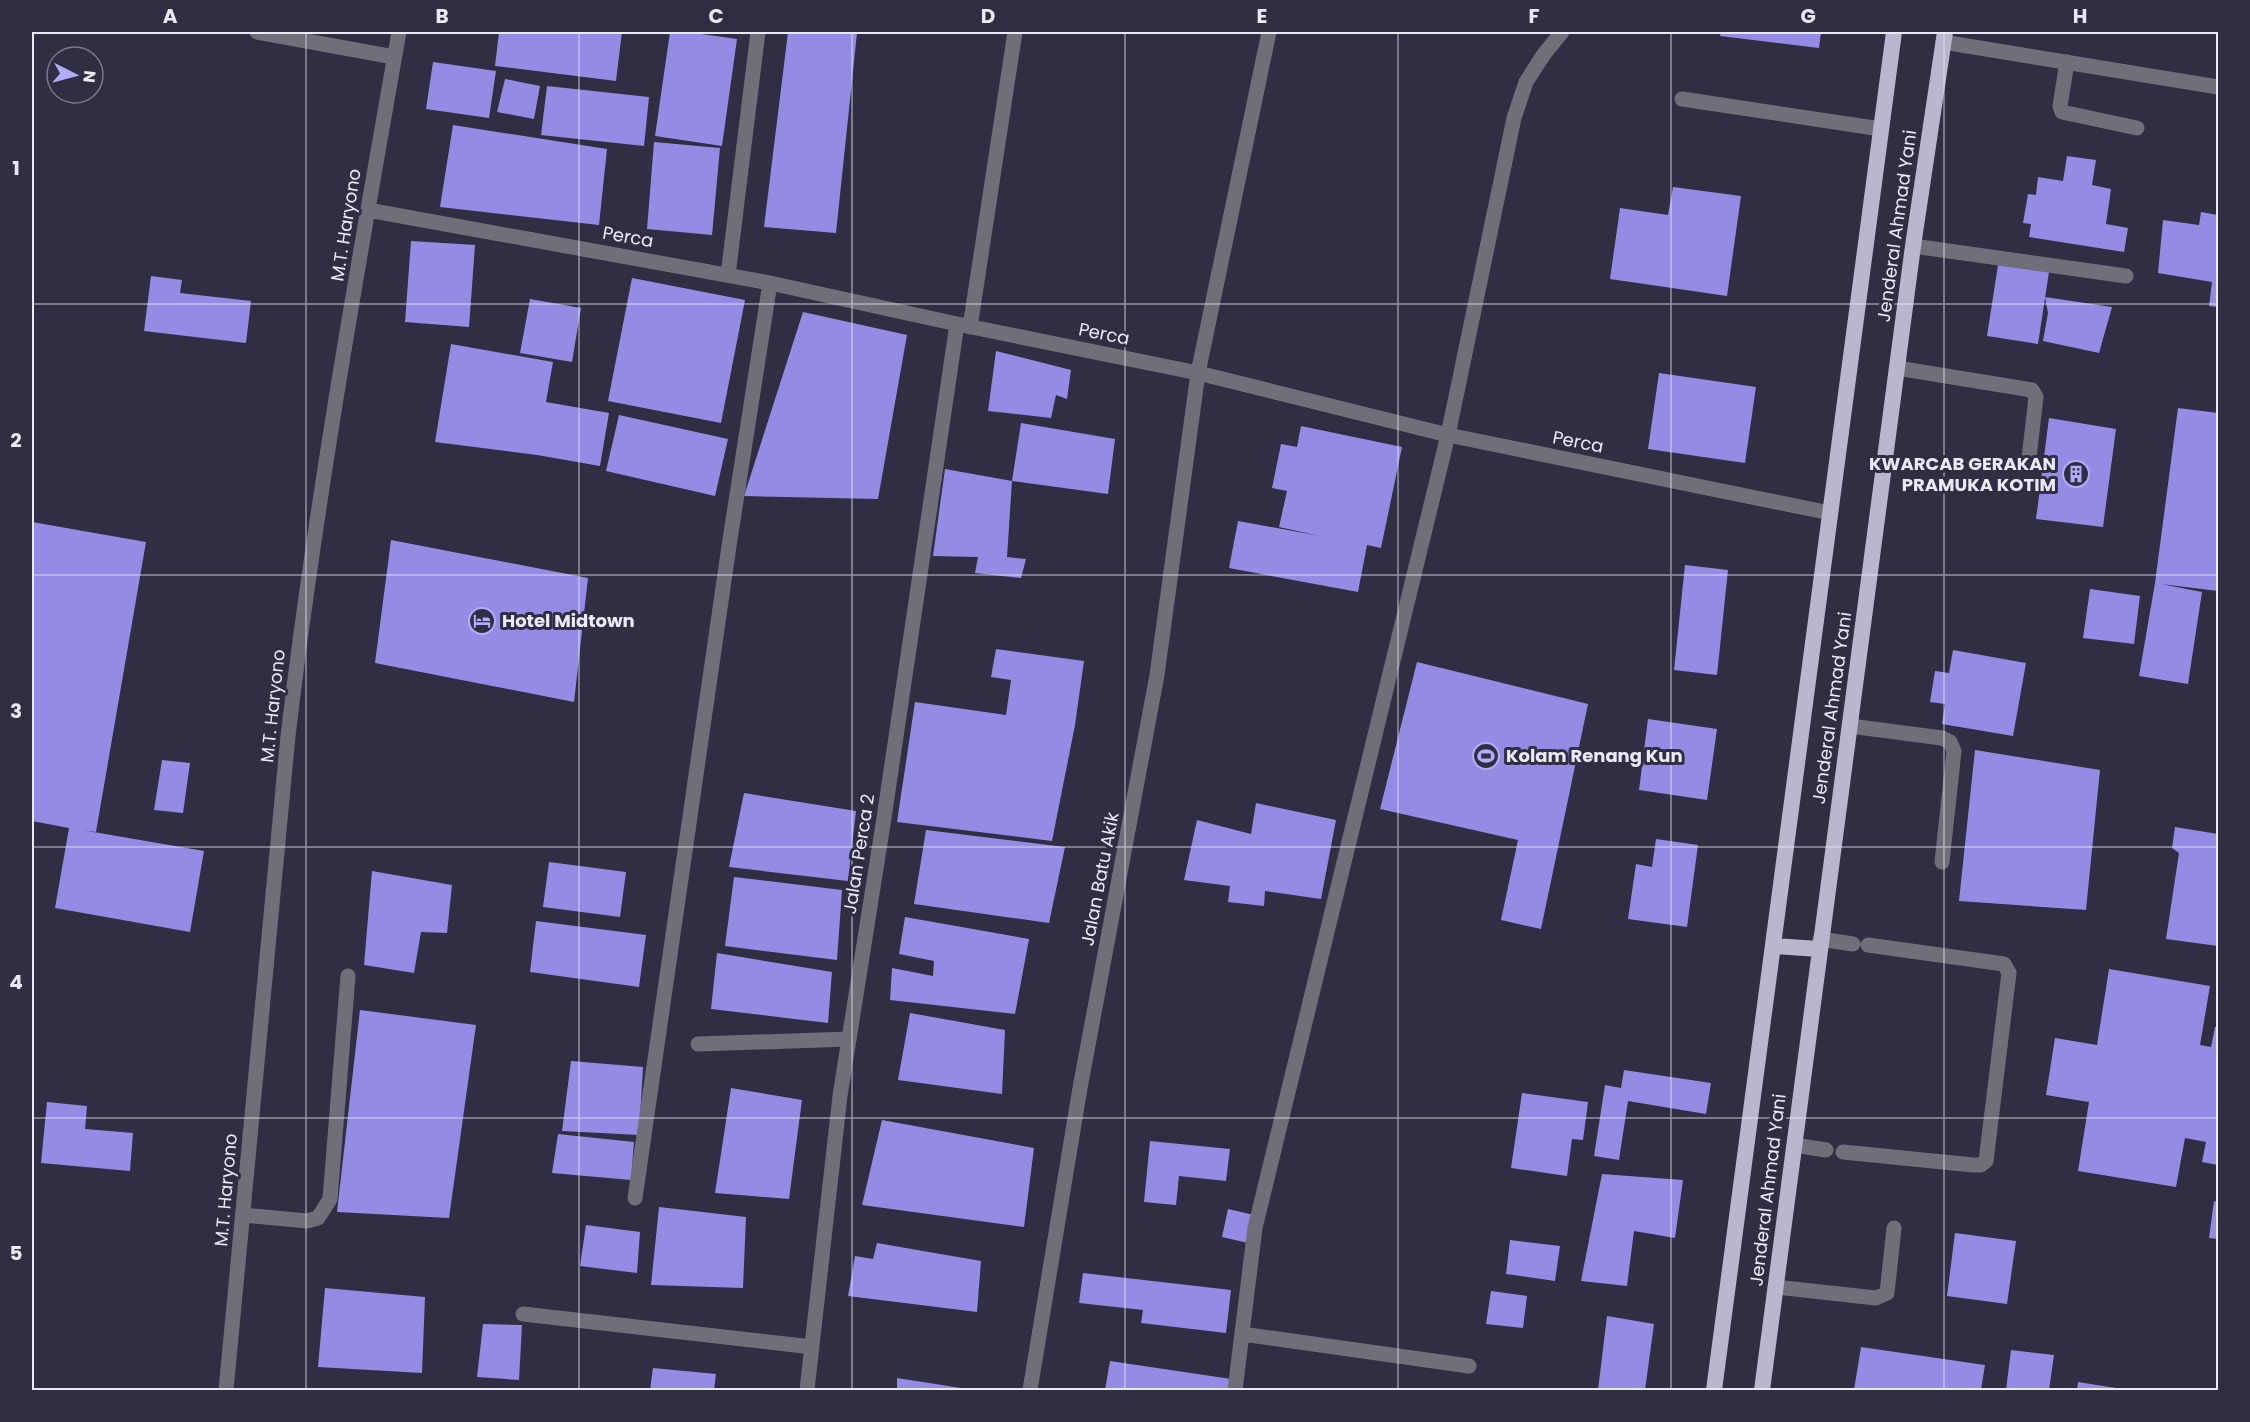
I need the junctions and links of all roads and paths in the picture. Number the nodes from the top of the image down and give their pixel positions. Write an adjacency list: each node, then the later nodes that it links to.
1 (257, 32): 9 (street)
2 (399, 32): 9 (street, M.T. Haryono)
3 (758, 32): 17 (street)
4 (1015, 32): 20 (street, Jalan Perca 2)
5 (1269, 32): 22 (street, Jalan Batu Akik)
6 (1562, 32): 23 (street)
7 (1894, 32): 14 (highway, Jenderal Ahmad Yani)
8 (1944, 37): 10 (street); 16 (highway, Jenderal Ahmad Yani)
9 (394, 57): 15 (street, M.T. Haryono)
10 (2067, 62): 11 (street); 13 (street)
11 (2218, 87)
12 (1682, 99): 14 (street)
13 (2137, 128)
14 (1881, 129): 25 (highway, Jenderal Ahmad Yani)
15 (368, 210): 17 (street, Perca); 37 (street, M.T. Haryono)
16 (1913, 246): 18 (street); 21 (highway, Jenderal Ahmad Yani)
17 (729, 275): 19 (street, Perca)
18 (2126, 276)
19 (770, 282): 20 (street, Perca); 36 (street)
20 (964, 326): 22 (street, Perca); 31 (street, Jalan Perca 2)
21 (1897, 368): 24 (street); 26 (highway, Jenderal Ahmad Yani)
22 (1198, 373): 23 (street, Perca); 46 (street, Jalan Batu Akik)
23 (1448, 435): 25 (street, Perca); 41 (street)
24 (2029, 459)
25 (1830, 513): 29 (highway, Jenderal Ahmad Yani)
26 (1850, 726): 27 (street); 28 (highway, Jenderal Ahmad Yani)
27 (1942, 862)
28 (1820, 944): 29 (highway); 33 (highway, Jenderal Ahmad Yani); 35 (street)
29 (1773, 946): 48 (highway, Jenderal Ahmad Yani)
30 (348, 976): 37 (street)
31 (849, 1039): 32 (street); 42 (street, Jalan Perca 2)
32 (698, 1044)
33 (1794, 1145): 34 (street); 39 (highway, Jenderal Ahmad Yani)
34 (1826, 1150)
35 (1843, 1152)
36 (635, 1198)
37 (243, 1215): 44 (street, M.T. Haryono)
38 (1894, 1228): 39 (street)
39 (1775, 1287): 49 (highway, Jenderal Ahmad Yani)
40 (523, 1314): 42 (street)
41 (1242, 1334): 43 (street); 47 (street)
42 (812, 1347): 45 (street, Jalan Perca 2)
43 (1469, 1366)
44 (226, 1390)
45 (807, 1390)
46 (1030, 1390)
47 (1235, 1390)
48 (1714, 1390)
49 (1762, 1390)

